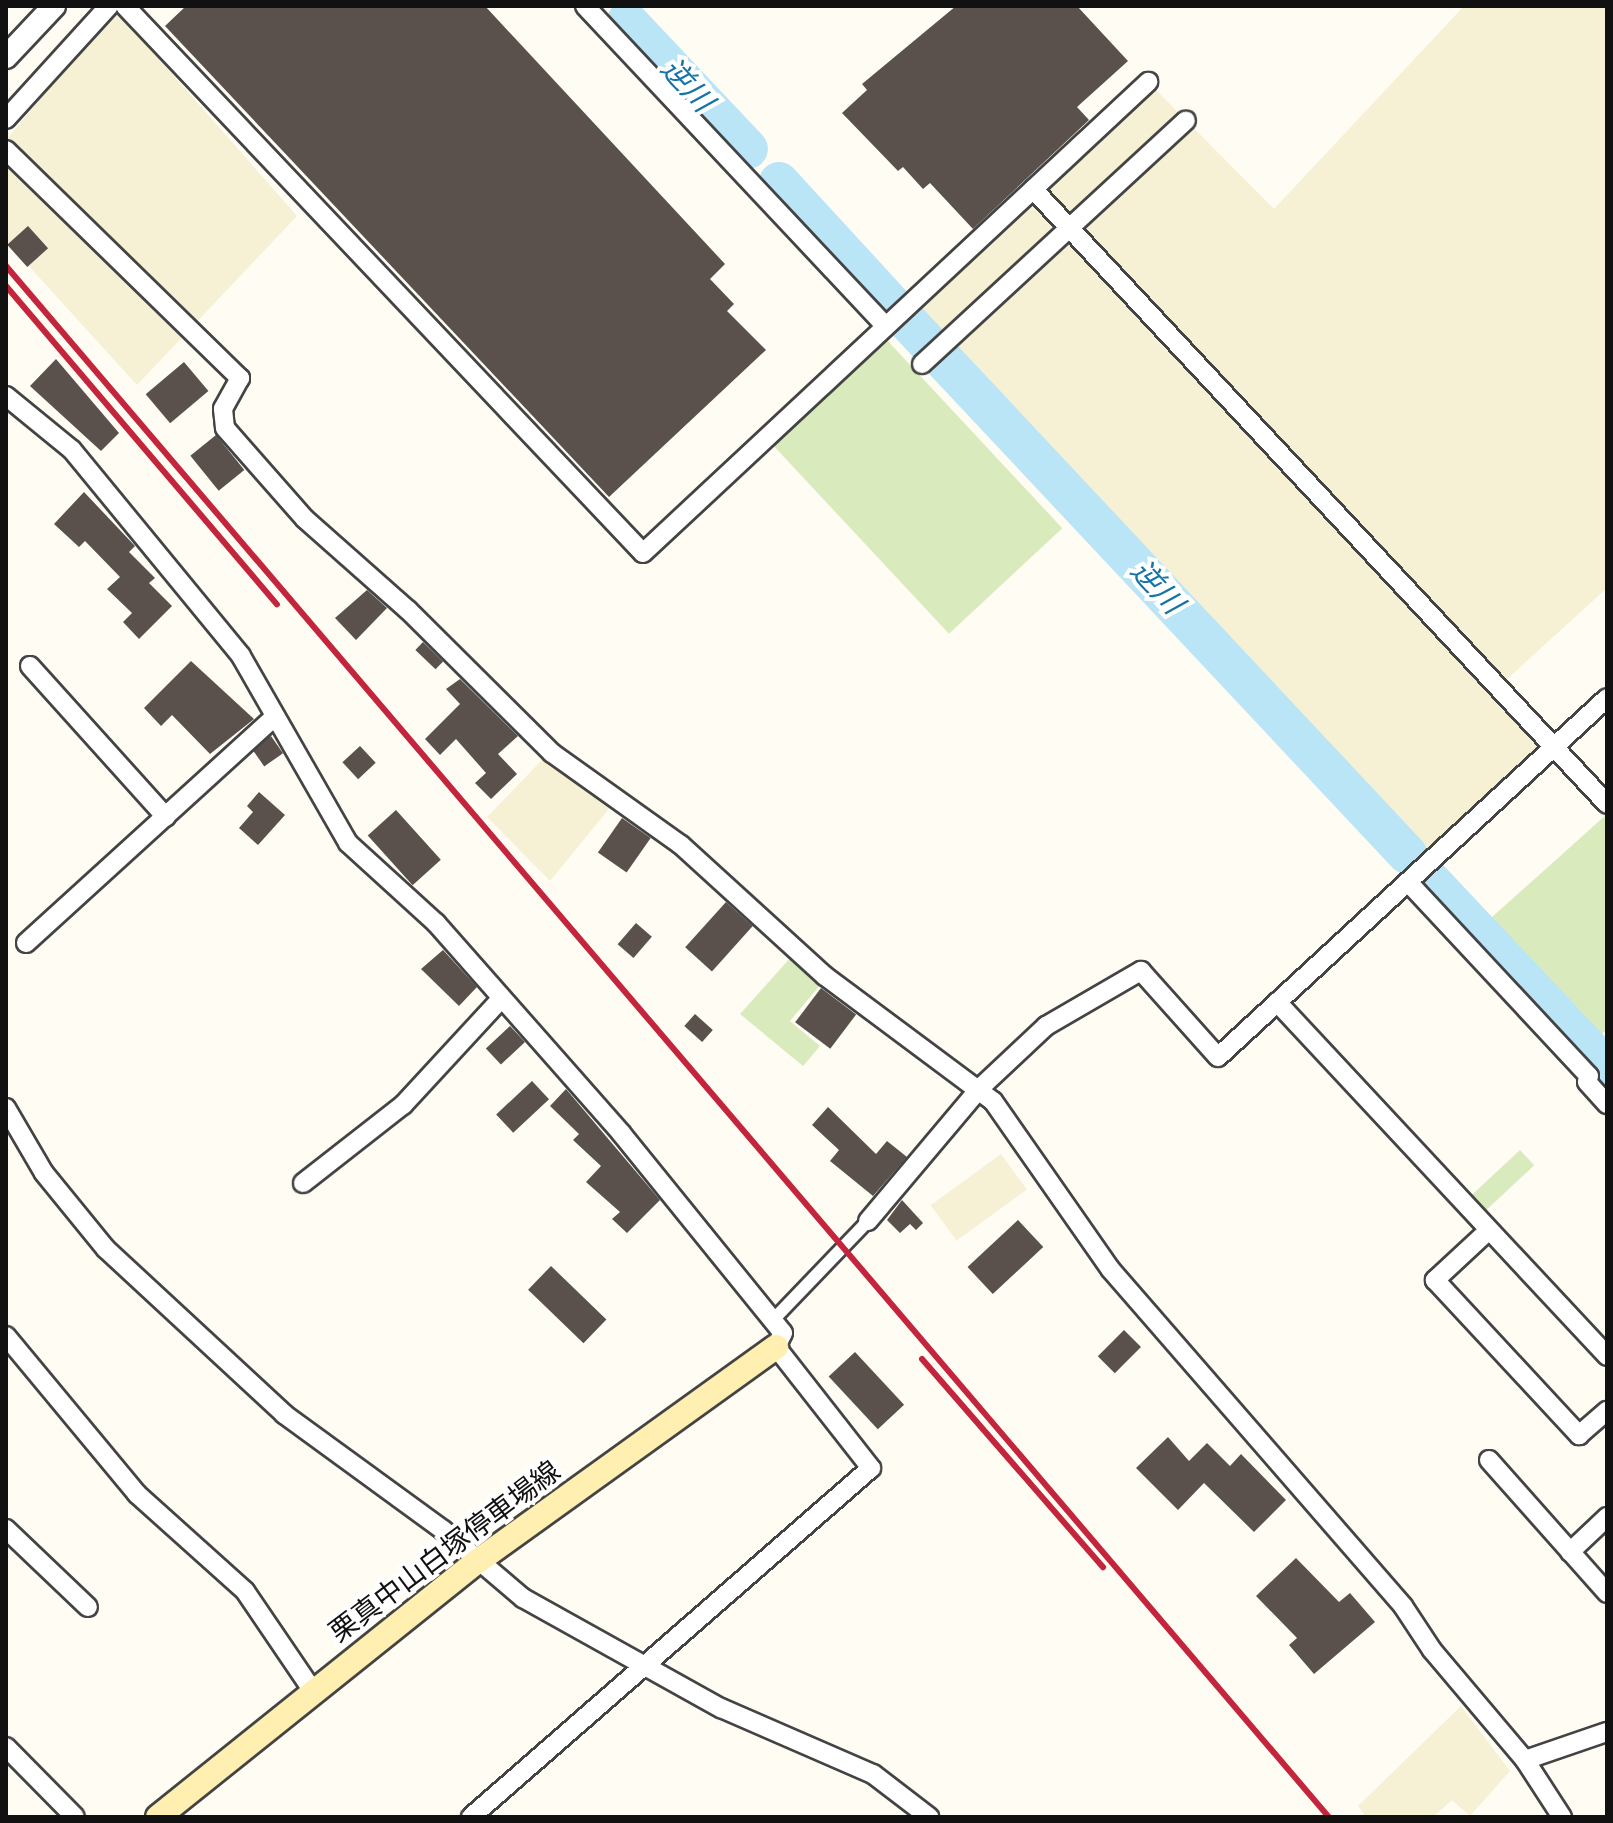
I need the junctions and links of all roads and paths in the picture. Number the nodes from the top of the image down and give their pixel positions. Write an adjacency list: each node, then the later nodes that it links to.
1 (54, 6): 5 (street)
2 (109, 6): 7 (street)
3 (125, 6): 12 (street)
4 (585, 6): 12 (street)
5 (6, 57)
6 (1148, 82): 10 (street)
7 (6, 119)
8 (1186, 120): 11 (street)
9 (6, 150): 25 (street)
10 (1033, 189): 11 (street); 12 (street)
11 (1071, 230): 13 (street); 18 (street)
12 (885, 326)
13 (923, 363)
14 (6, 396): 17 (street)
15 (30, 666): 20 (street)
16 (1607, 698): 18 (street)
17 (274, 717): 20 (street); 23 (street)
18 (1555, 748): 19 (street); 21 (street)
19 (1607, 804)
20 (166, 817): 22 (street)
21 (1408, 882): 24 (street); 26 (street)
22 (26, 943)
23 (500, 1000): 28 (street); 31 (street)
24 (1277, 1002): 25 (street); 30 (street)
25 (980, 1088): 29 (street); 47 (street)
26 (1607, 1104)
27 (6, 1108): 40 (street)
28 (303, 1183)
29 (868, 1221): 31 (street)
30 (1489, 1230): 34 (street); 35 (street)
31 (773, 1320): 33 (street)
32 (6, 1336): 44 (street)
33 (776, 1347): 40 (main road, 栗真中山白塚停車場線); 43 (street)
34 (1607, 1356)
35 (1607, 1411)
36 (1489, 1460): 39 (street)
37 (1607, 1517): 39 (street)
38 (10, 1542): 42 (street)
39 (1570, 1552): 41 (street)
40 (478, 1561): 43 (street); 44 (main road, 栗真中山白塚停車場線)
41 (1607, 1593)
42 (88, 1607)
43 (645, 1665): 50 (street); 51 (street)
44 (313, 1691): 49 (main road, 栗真中山白塚停車場線)
45 (1607, 1732): 47 (street)
46 (6, 1747): 48 (street)
47 (1525, 1760): 52 (street)
48 (75, 1817)
49 (158, 1817)
50 (471, 1817)
51 (929, 1817)
52 (1562, 1817)

